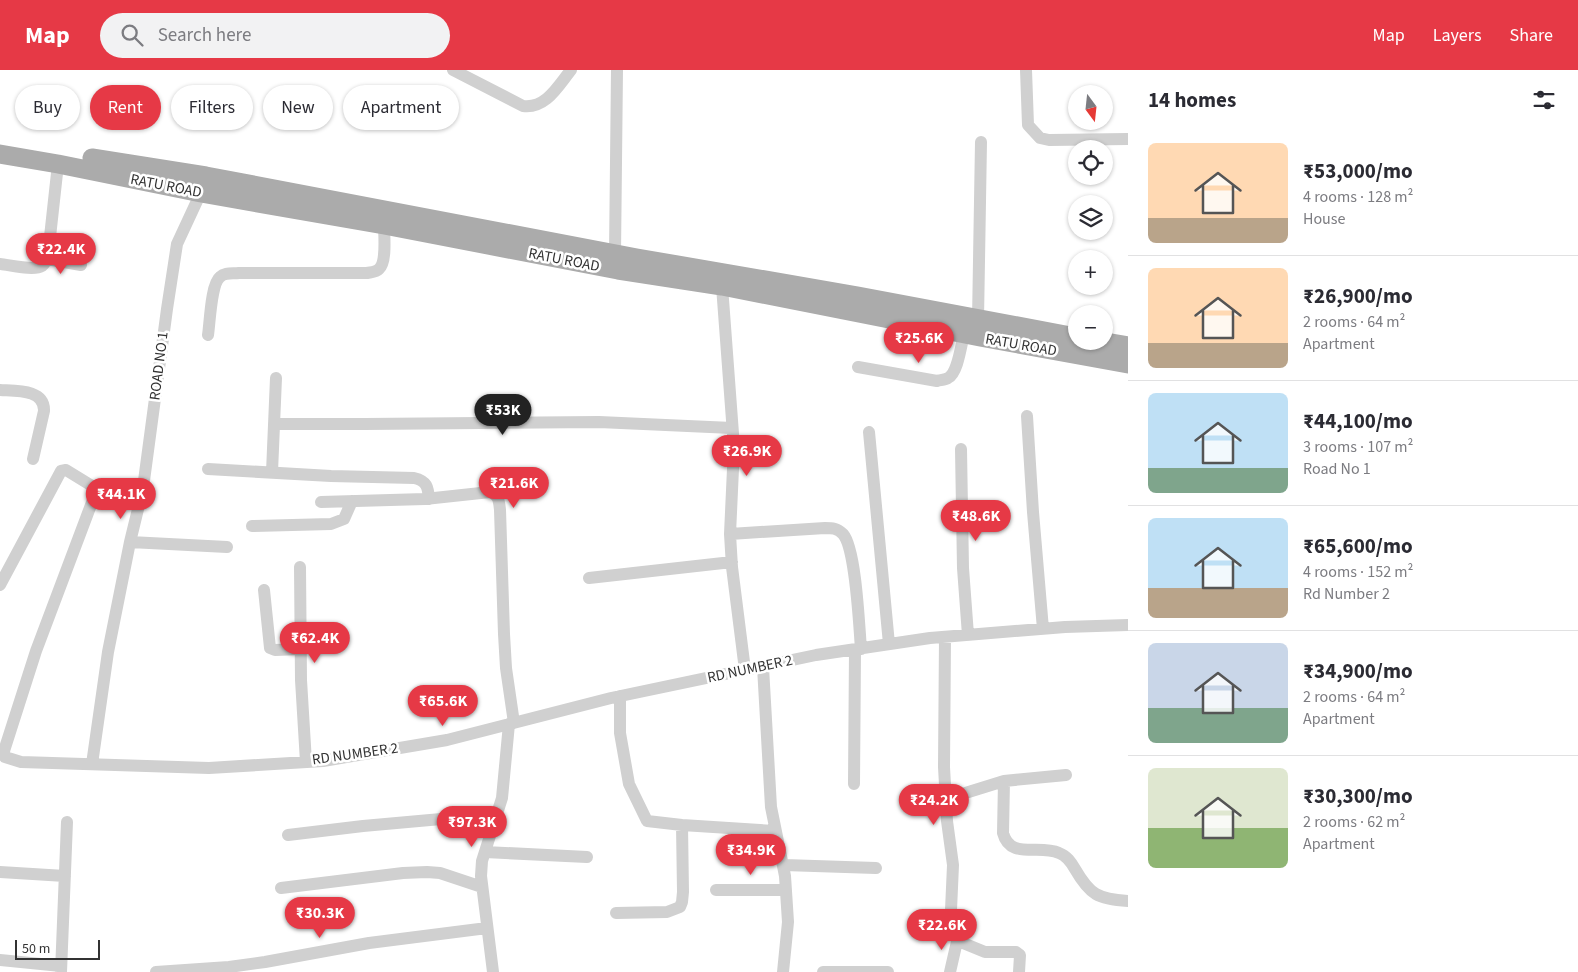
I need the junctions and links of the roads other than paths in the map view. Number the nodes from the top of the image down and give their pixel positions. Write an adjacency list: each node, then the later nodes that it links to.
1 (453, 70): 2 (street)
2 (571, 70)
3 (617, 70): 12 (street)
4 (1026, 70): 5 (street)
5 (1128, 139)
6 (0, 142): 10 (main road, RATU ROAD)
7 (981, 142): 17 (street)
8 (0, 154): 9 (main road, RATU ROAD)
9 (58, 164): 10 (main road, RATU ROAD); 13 (street)
10 (204, 184): 11 (main road, RATU ROAD); 12 (main road, RATU ROAD); 39 (street, ROAD NO 1)
11 (384, 225): 16 (main road, RATU ROAD); 19 (street)
12 (615, 254): 17 (main road, RATU ROAD)
13 (47, 258): 14 (street); 15 (street)
14 (0, 264)
15 (81, 265)
16 (722, 286): 18 (main road, RATU ROAD); 29 (street)
17 (978, 320): 20 (main road, RATU ROAD)
18 (964, 334): 23 (main road, RATU ROAD); 24 (street)
19 (208, 335)
20 (1068, 336)
21 (1113, 343): 22 (main road)
22 (1128, 346)
23 (1128, 364)
24 (858, 367)
25 (276, 378): 28 (street)
26 (0, 390): 32 (street)
27 (1027, 416): 50 (street)
28 (274, 424): 29 (street); 34 (street)
29 (732, 428): 41 (street)
30 (869, 432): 53 (street)
31 (960, 449): 51 (street)
32 (33, 459)
33 (208, 469): 34 (street)
34 (272, 472): 36 (street)
35 (98, 489): 39 (street); 47 (street); 61 (street, RD NUMBER 2)
36 (429, 498): 37 (street); 59 (street)
37 (352, 501): 38 (street); 40 (street)
38 (321, 502)
39 (139, 505): 42 (street, ROAD NO 1)
40 (252, 526)
41 (730, 534): 44 (street); 55 (street)
42 (130, 542): 43 (street); 61 (street, ROAD NO 1)
43 (226, 547)
44 (732, 562): 46 (street); 57 (street)
45 (300, 568): 54 (street)
46 (589, 578)
47 (0, 585)
48 (264, 590): 54 (street)
49 (1128, 625): 50 (street, RD NUMBER 2)
50 (1043, 629): 51 (street, RD NUMBER 2)
51 (968, 635): 52 (street, RD NUMBER 2)
52 (945, 637): 53 (street, RD NUMBER 2); 65 (street)
53 (889, 644): 55 (street, RD NUMBER 2)
54 (301, 649): 60 (street)
55 (858, 649): 56 (street, RD NUMBER 2); 64 (street)
56 (763, 666): 57 (street, RD NUMBER 2); 69 (street)
57 (746, 670): 58 (street, RD NUMBER 2)
58 (620, 696): 59 (street, RD NUMBER 2); 68 (street)
59 (512, 724): 60 (street, RD NUMBER 2); 66 (street)
60 (306, 762): 61 (street, RD NUMBER 2)
61 (92, 764)
62 (1066, 774): 63 (street)
63 (1004, 781): 65 (street); 81 (street)
64 (854, 784)
65 (946, 799): 84 (street)
66 (497, 814): 70 (street); 71 (street)
67 (67, 822): 76 (street)
68 (682, 826): 69 (street); 82 (street)
69 (776, 831): 73 (street)
70 (288, 835)
71 (485, 852): 72 (street); 77 (street)
72 (587, 857)
73 (784, 865): 74 (street); 80 (street)
74 (876, 868)
75 (0, 872): 76 (street)
76 (64, 876): 87 (street)
77 (482, 887): 78 (street); 83 (street)
78 (281, 888)
79 (716, 890): 80 (street)
80 (786, 890): 90 (street)
81 (1128, 901)
82 (616, 913)
83 (487, 928): 86 (street); 89 (street)
84 (958, 937): 93 (street); 94 (street)
85 (0, 960): 87 (street)
86 (277, 966): 88 (street)
87 (61, 969)
88 (156, 972)
89 (493, 972)
90 (783, 972)
91 (824, 972): 92 (street)
92 (888, 972)
93 (950, 972)
94 (1019, 972)

